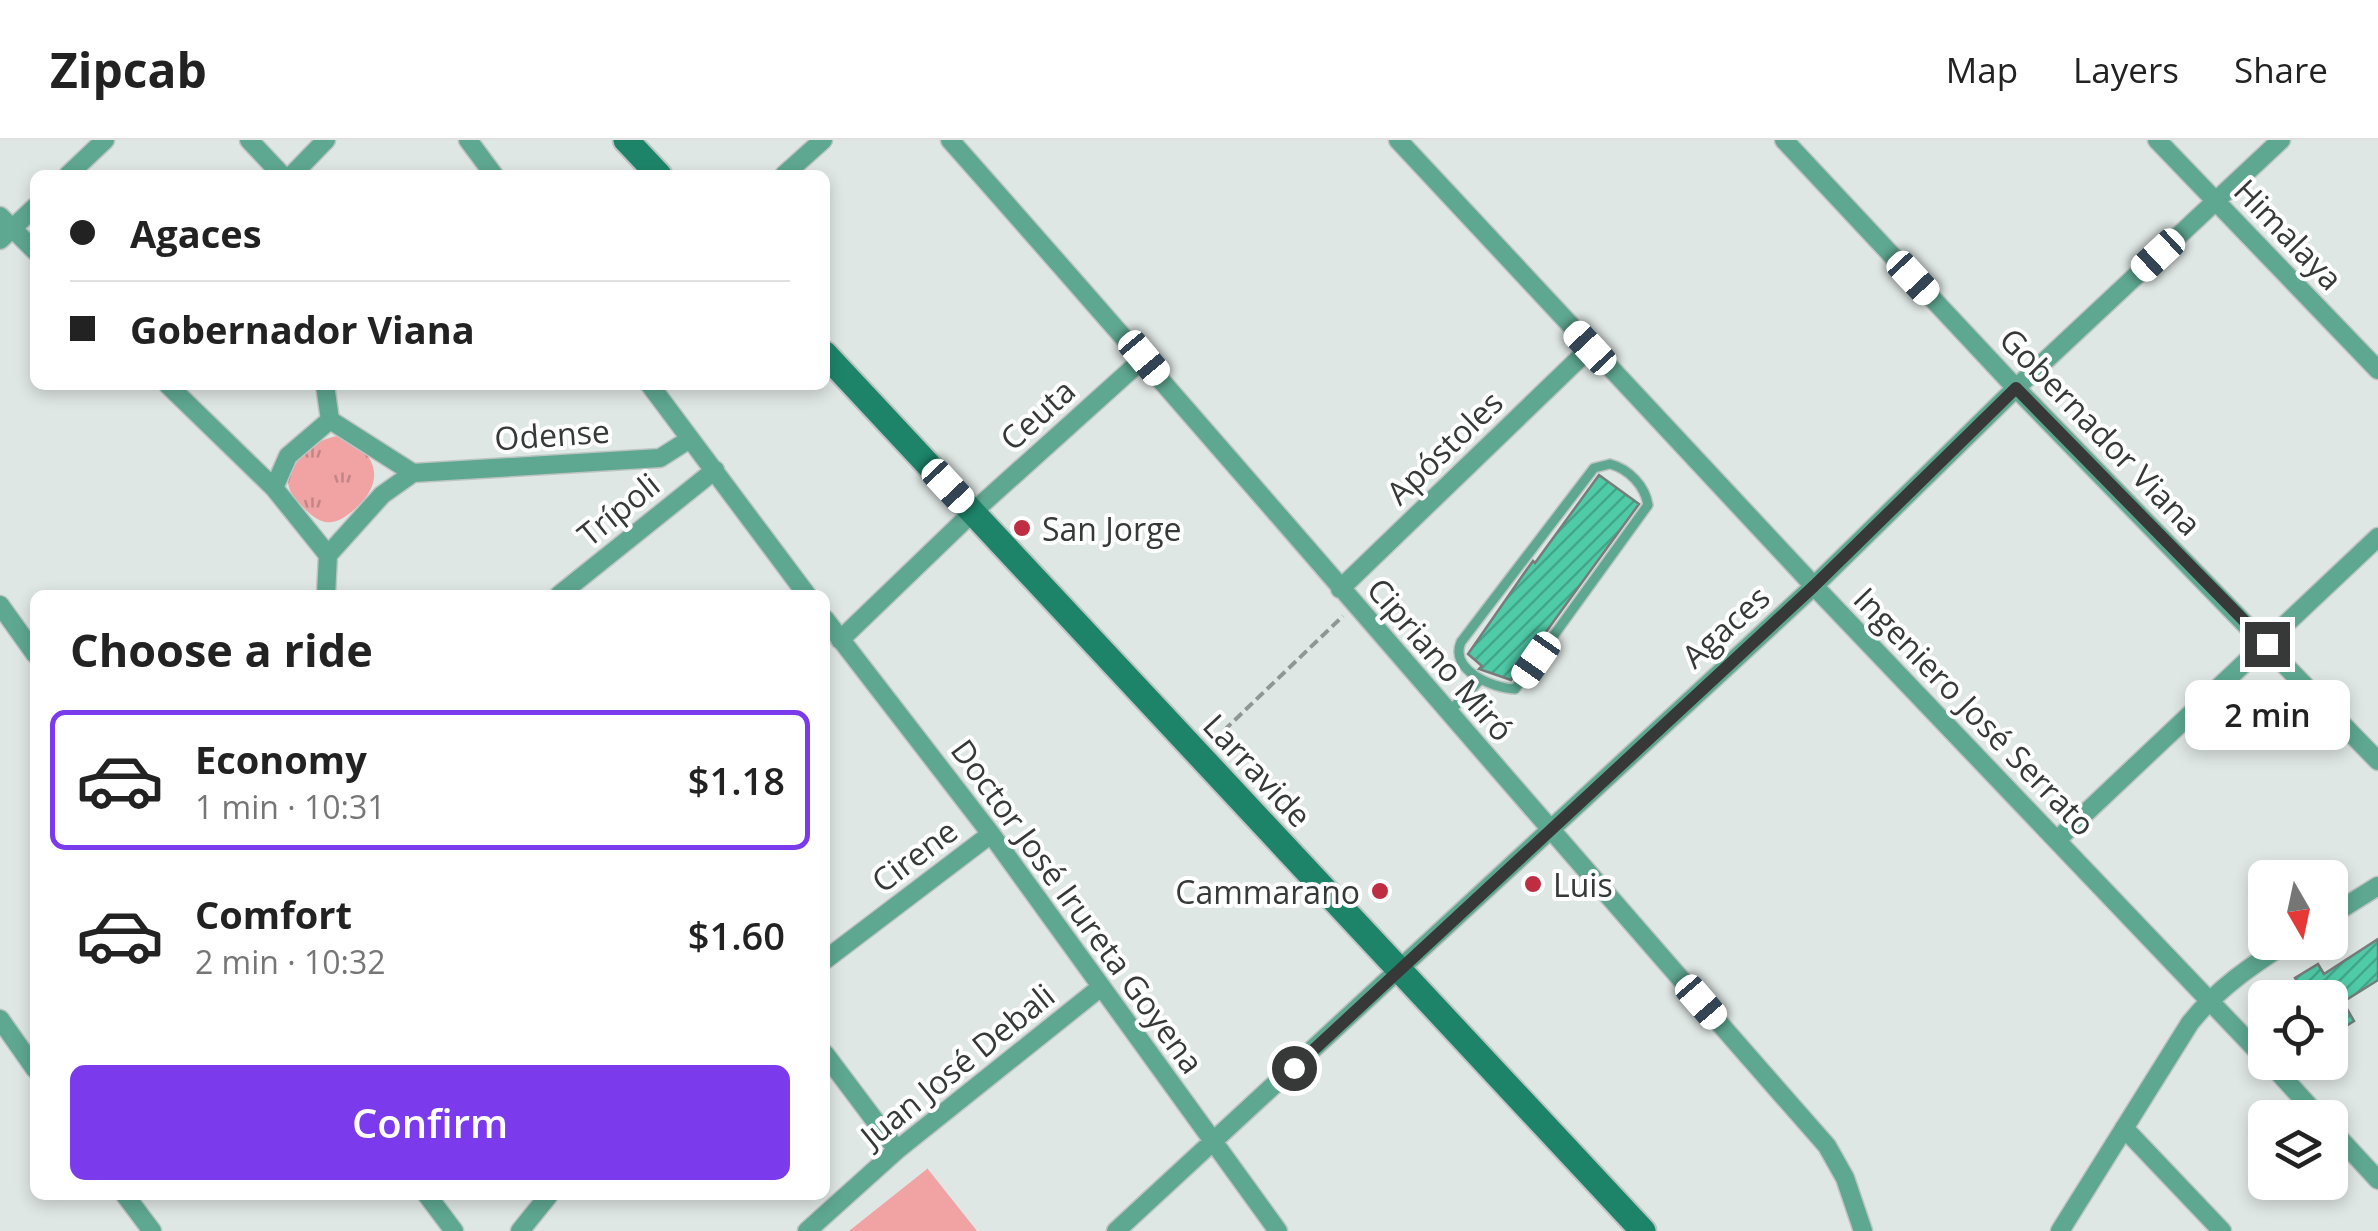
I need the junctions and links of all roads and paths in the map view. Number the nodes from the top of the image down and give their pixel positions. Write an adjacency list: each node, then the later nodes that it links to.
1 (104, 140): 12 (street)
2 (248, 140): 13 (street)
3 (326, 140): 14 (street)
4 (626, 140): 16 (street)
5 (823, 140): 17 (street)
6 (950, 140): 23 (street, Cipriano Miró)
7 (1398, 140): 22 (street, Ingeniero José Serrato)
8 (1784, 140): 26 (street, Gobernador Viana)
9 (2156, 140): 18 (street, Himalaya)
10 (2280, 140): 18 (street, Agaces)
11 (475, 142): 15 (street)
12 (73, 170)
13 (277, 170)
14 (297, 170)
15 (491, 170)
16 (653, 170)
17 (790, 170)
18 (2216, 202): 25 (street, Himalaya); 26 (street, Agaces)
19 (30, 210): 20 (street)
20 (4, 228): 21 (street)
21 (30, 248)
22 (1590, 348): 38 (street, Ingeniero José Serrato); 39 (street, Apóstoles)
23 (1144, 358): 35 (street, Ceuta); 39 (street, Cipriano Miró)
24 (830, 359): 35 (street, Larravide)
25 (2378, 370)
26 (2016, 388): 38 (street, Agaces); 47 (street, Gobernador Viana)
27 (173, 390): 34 (street)
28 (326, 390): 30 (street)
29 (654, 390): 31 (street)
30 (330, 420): 33 (street); 34 (street)
31 (690, 439): 32 (street); 33 (street, Odense)
32 (715, 470): 41 (street, Trípoli); 42 (street)
33 (413, 473): 37 (street)
34 (274, 488): 37 (street)
35 (973, 512): 46 (street, Ceuta); 51 (street, Larravide)
36 (2378, 537): 47 (street)
37 (328, 555): 40 (street)
38 (1814, 586): 53 (street, Agaces); 55 (street, Ingeniero José Serrato)
39 (1340, 589): 44 (street, Cipriano Miró)
40 (326, 590)
41 (565, 590)
42 (803, 590)
43 (0, 605): 48 (street)
44 (1354, 606): 50 (street, Cipriano Miró); 51 (path)
45 (830, 626): 46 (street, Doctor José Irureta Goyena)
46 (840, 640): 54 (street, Doctor José Irureta Goyena)
47 (2267, 644): 52 (street, Gobernador Viana); 55 (street)
48 (30, 647)
49 (1480, 680): 49 (lane); 50 (lane)
50 (1448, 713): 53 (street, Cipriano Miró)
51 (1199, 754): 60 (street, Larravide)
52 (2378, 760)
53 (1548, 830): 60 (street, Agaces); 84 (street, Cipriano Miró)
54 (990, 834): 58 (street, Cirene); 61 (street, Doctor José Irureta Goyena)
55 (2057, 840): 62 (street, Ingeniero José Serrato)
56 (2378, 886): 57 (street)
57 (2348, 905)
58 (830, 956)
59 (2260, 960): 62 (street)
60 (1400, 968): 70 (street, Agaces); 83 (street, Larravide)
61 (1100, 986): 70 (street, Doctor José Irureta Goyena); 72 (street, Juan José Debali)
62 (2209, 999): 64 (street, Ingeniero José Serrato); 69 (street)
63 (0, 1020): 66 (street)
64 (2248, 1040)
65 (830, 1061): 72 (street)
66 (30, 1062)
67 (2285, 1080): 68 (street, Ingeniero José Serrato)
68 (2304, 1100)
69 (2124, 1128): 85 (street); 86 (street)
70 (1214, 1142): 81 (street, Agaces); 82 (street, Doctor José Irureta Goyena)
71 (2348, 1148): 73 (street)
72 (897, 1150): 80 (street, Juan José Debali)
73 (2378, 1180)
74 (129, 1200): 77 (street)
75 (431, 1200): 78 (street)
76 (545, 1200): 79 (street)
77 (152, 1231)
78 (454, 1231)
79 (520, 1231)
80 (807, 1231)
81 (1116, 1231)
82 (1278, 1231)
83 (1643, 1231)
84 (1863, 1231)
85 (2060, 1231)
86 (2222, 1231)

